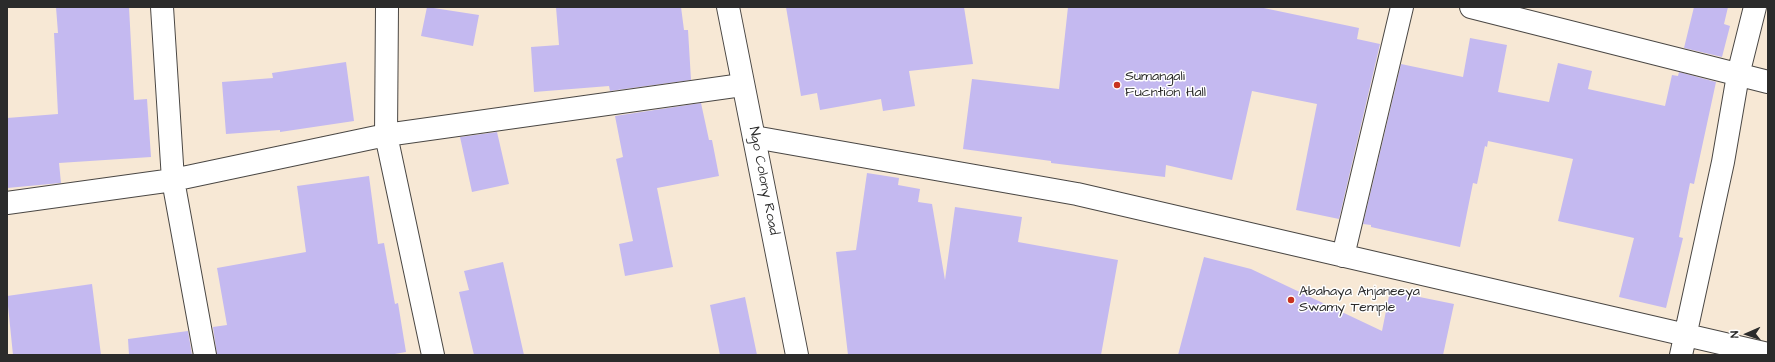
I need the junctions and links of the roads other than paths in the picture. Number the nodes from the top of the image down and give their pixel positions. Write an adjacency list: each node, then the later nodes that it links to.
1 (162, 7): 12 (street)
2 (387, 7): 10 (street)
3 (728, 7): 9 (street, Ngo Colony Road)
4 (1402, 7): 14 (street)
5 (1471, 7): 7 (street)
6 (1754, 7): 7 (street)
7 (1738, 75): 8 (street); 15 (street)
8 (1768, 82)
9 (742, 85): 10 (street); 11 (street, Ngo Colony Road)
10 (386, 135): 12 (street); 18 (street)
11 (754, 137): 14 (street); 19 (street, Ngo Colony Road)
12 (173, 180): 13 (street); 17 (street)
13 (7, 203)
14 (1343, 256): 15 (street)
15 (1683, 346): 16 (street)
16 (1768, 354)
17 (205, 355)
18 (433, 355)
19 (797, 355)

